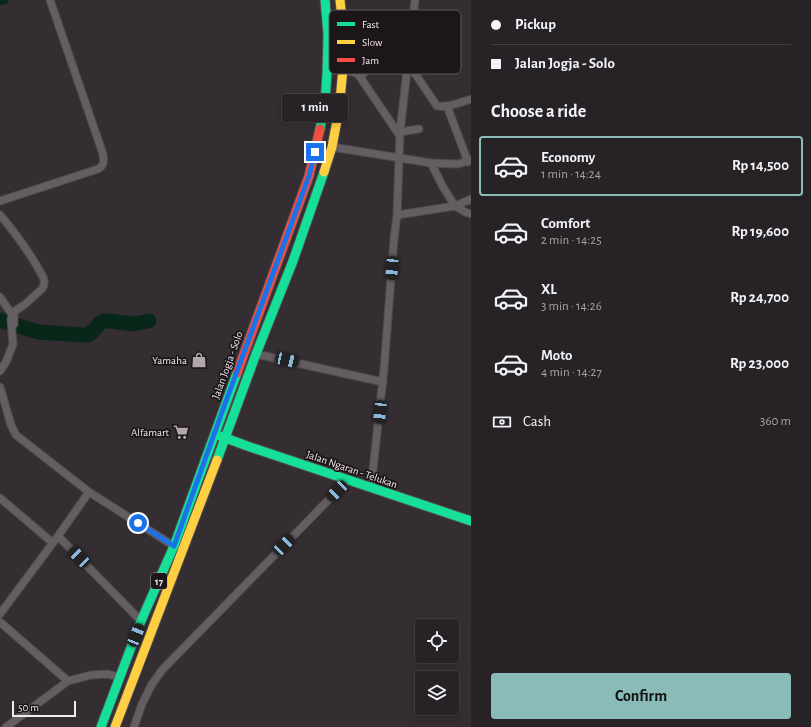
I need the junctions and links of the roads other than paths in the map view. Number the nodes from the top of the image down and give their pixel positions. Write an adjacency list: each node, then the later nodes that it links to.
1 (50, 0): 22 (street)
2 (325, 0): 33 (main road, Jalan Jogja - Solo / 17)
3 (340, 0): 5 (main road, 17)
4 (415, 0): 6 (street)
5 (341, 10)
6 (414, 10)
7 (343, 74): 17 (main road, 17)
8 (356, 74): 12 (street)
9 (363, 74): 12 (street)
10 (407, 74): 16 (street)
11 (415, 74): 14 (street)
12 (360, 77): 16 (street)
13 (471, 99): 14 (street)
14 (447, 106): 19 (street)
15 (419, 129): 16 (street)
16 (400, 134): 18 (street)
17 (332, 146): 18 (street); 29 (main road, 17)
18 (399, 158): 20 (street); 26 (street)
19 (469, 161): 20 (street)
20 (431, 163): 23 (street)
21 (471, 199): 23 (street)
22 (0, 201)
23 (455, 206): 24 (street); 26 (street)
24 (471, 214)
25 (0, 215): 28 (street)
26 (397, 217): 31 (street)
27 (0, 297): 28 (street)
28 (13, 325): 30 (street)
29 (256, 354): 31 (street); 34 (main road, 17)
30 (0, 371)
31 (383, 382): 36 (street)
32 (0, 387): 37 (street)
33 (215, 434): 34 (main road, Jalan Ngaran - Telukan); 42 (main road, Jalan Jogja - Solo / 17)
34 (226, 438): 35 (main road, Jalan Ngaran - Telukan); 50 (main road, 17)
35 (348, 480): 36 (main road, Jalan Ngaran - Telukan); 51 (street)
36 (371, 488): 39 (main road, Jalan Ngaran - Telukan)
37 (89, 492): 40 (street); 42 (street)
38 (1, 501): 41 (street)
39 (471, 521)
40 (58, 536): 41 (street); 44 (street)
41 (53, 543): 43 (street)
42 (174, 546): 44 (main road, Jalan Jogja - Solo / 17)
43 (0, 614)
44 (141, 621): 46 (main road, Jalan Jogja - Solo / 17)
45 (0, 622): 47 (street)
46 (119, 677): 47 (street); 49 (main road, Jalan Jogja - Solo / 17)
47 (68, 681): 48 (street)
48 (6, 727)
49 (101, 727)
50 (115, 727)
51 (134, 727)

